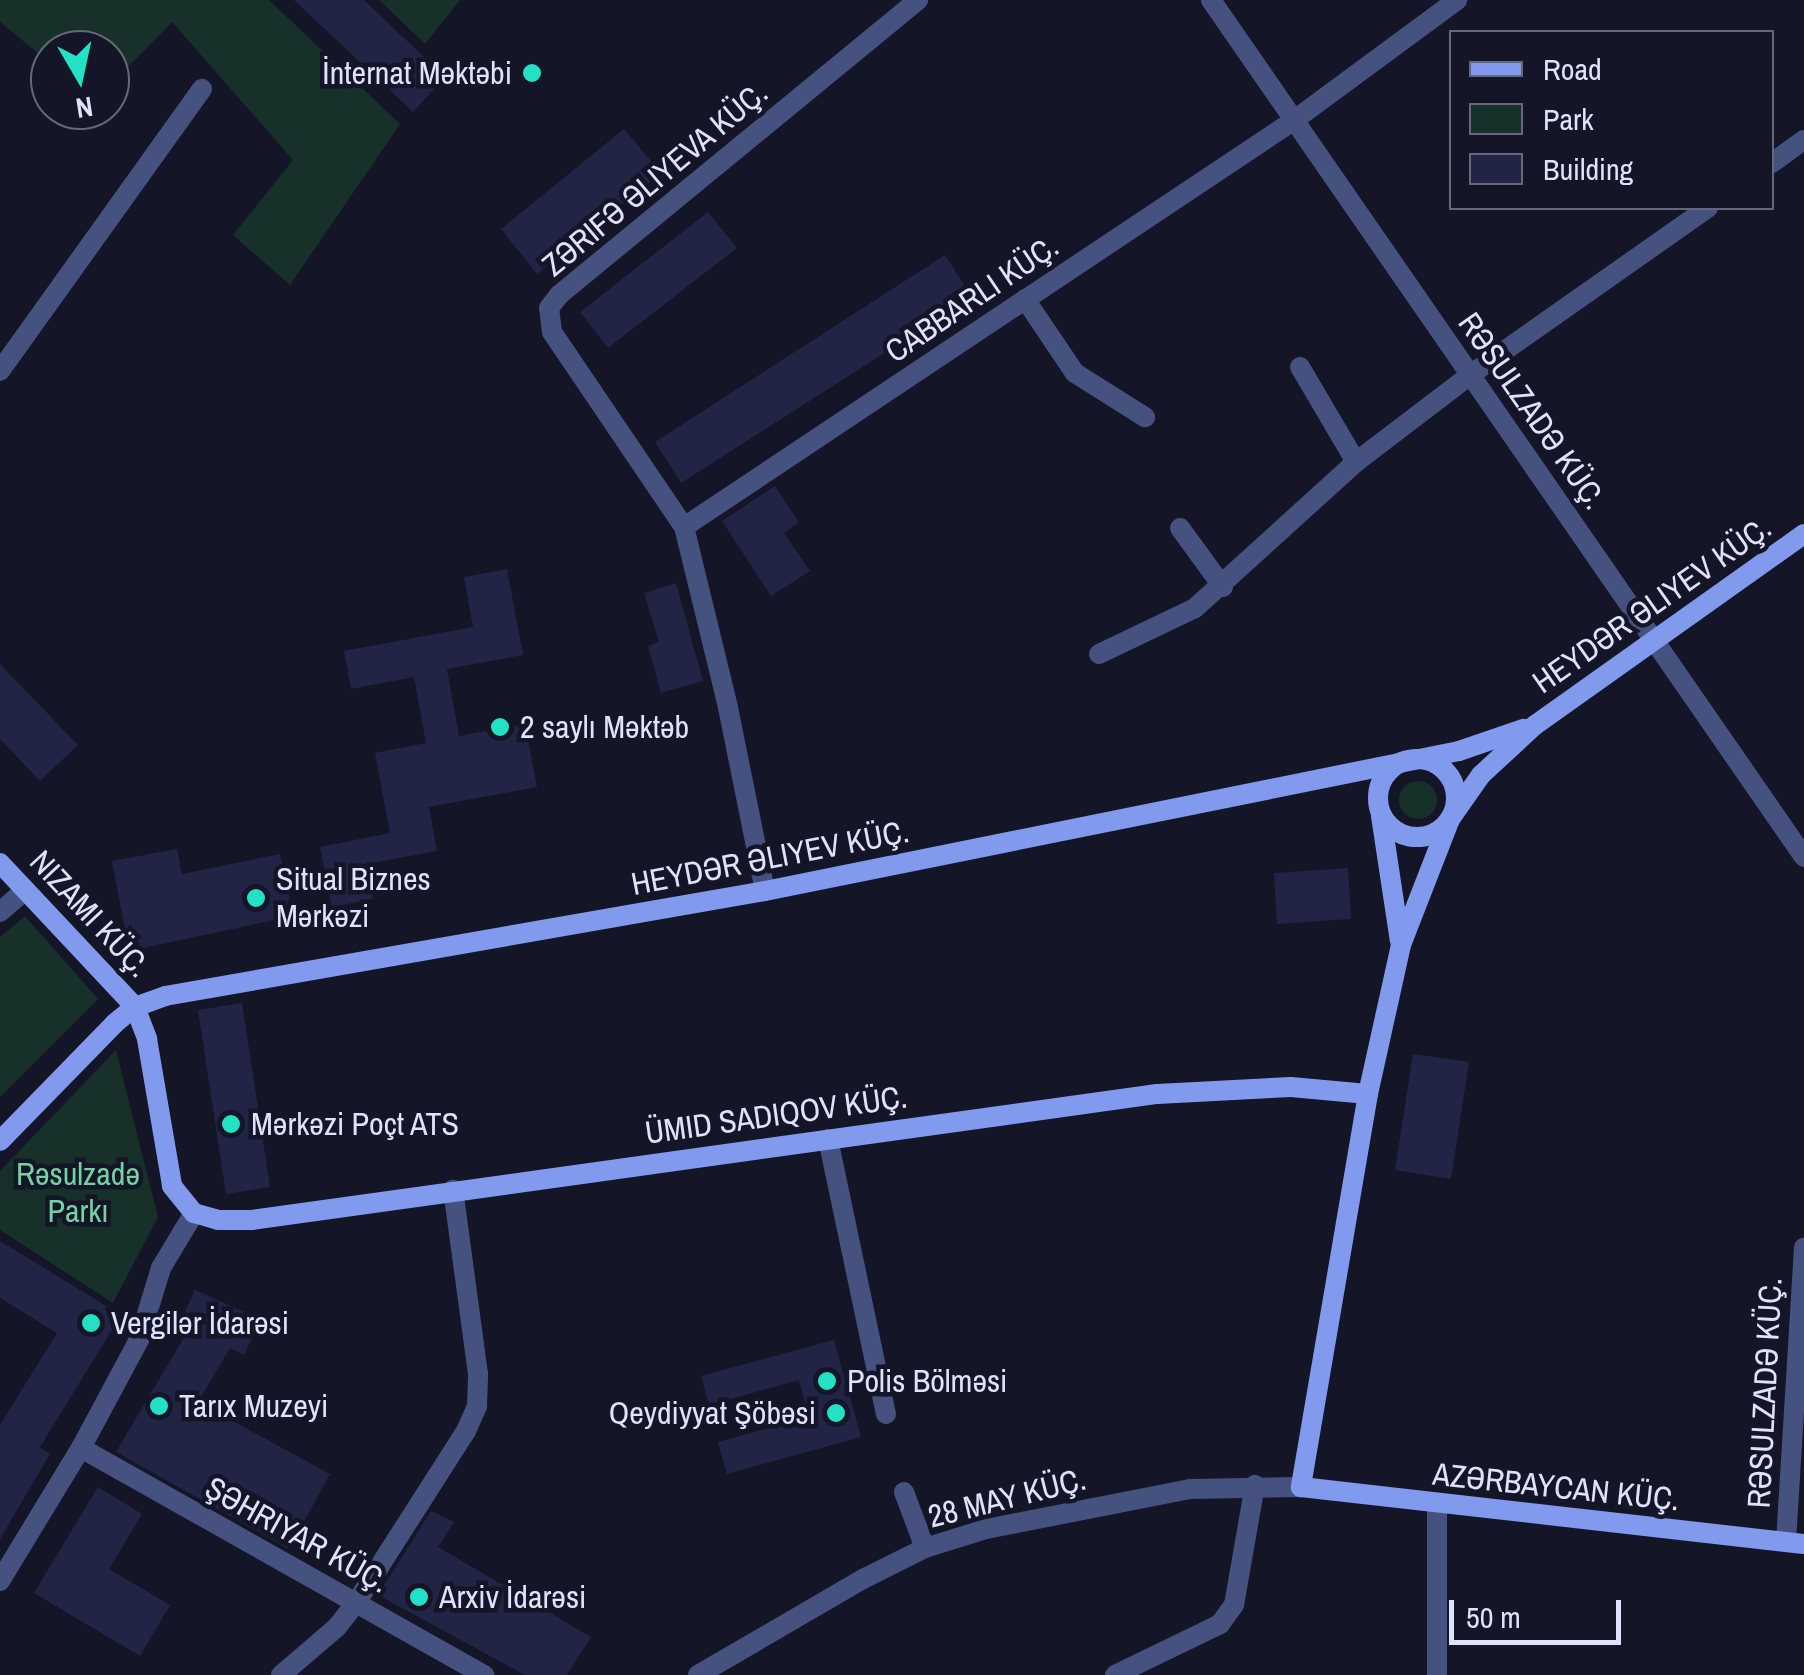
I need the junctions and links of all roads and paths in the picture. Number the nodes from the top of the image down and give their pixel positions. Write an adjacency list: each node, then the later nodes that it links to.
1 (918, 0): 15 (street, ZƏRIFƏ ƏLIYEVA KÜÇ.)
2 (1210, 0): 5 (street, RƏSULZADƏ KÜÇ.)
3 (1457, 0): 5 (street)
4 (202, 89): 11 (street)
5 (1293, 121): 9 (street); 12 (street, RƏSULZADƏ KÜÇ.)
6 (1804, 140): 7 (street)
7 (1774, 162)
8 (1705, 210): 12 (street)
9 (1025, 300): 13 (street); 15 (street)
10 (1300, 367): 14 (street)
11 (0, 371)
12 (1470, 374): 14 (street); 19 (street, RƏSULZADƏ KÜÇ.)
13 (1146, 416)
14 (1356, 462): 18 (street)
15 (684, 527): 28 (street, ZƏRIFƏ ƏLIYEVA KÜÇ.)
16 (1180, 528): 18 (street)
17 (1804, 534): 19 (main road, HEYDƏR ƏLIYEV KÜÇ.)
18 (1223, 587): 20 (street)
19 (1655, 639): 21 (main road, HEYDƏR ƏLIYEV KÜÇ.); 25 (street, RƏSULZADƏ KÜÇ.)
20 (1099, 654)
21 (1535, 725): 22 (main road, HEYDƏR ƏLIYEV KÜÇ.); 24 (main road)
22 (1415, 760): 23 (main road); 24 (main road); 28 (main road, HEYDƏR ƏLIYEV KÜÇ.)
23 (1380, 810): 24 (main road); 30 (main road)
24 (1450, 819): 30 (main road)
25 (1804, 858)
26 (0, 863): 27 (main road, NIZAMI KÜÇ.)
27 (24, 890): 29 (street); 31 (main road, NIZAMI KÜÇ.)
28 (765, 891): 31 (main road, HEYDƏR ƏLIYEV KÜÇ.)
29 (0, 912)
30 (1401, 945): 32 (main road)
31 (136, 1007): 34 (main road); 36 (main road)
32 (1368, 1094): 33 (main road); 41 (main road)
33 (828, 1139): 35 (main road); 38 (street)
34 (0, 1142)
35 (453, 1190): 36 (main road); 47 (street)
36 (194, 1213): 39 (street)
37 (1804, 1248): 44 (street, RƏSULZADƏ KÜÇ.)
38 (886, 1414)
39 (81, 1448): 46 (street); 47 (street, ŞƏHRIYAR KÜÇ.)
40 (1254, 1485): 41 (street, 28 MAY KÜÇ.); 45 (street, 28 MAY KÜÇ.); 51 (street)
41 (1301, 1487): 43 (main road, AZƏRBAYCAN KÜÇ.)
42 (904, 1492): 45 (street)
43 (1437, 1504): 44 (main road, AZƏRBAYCAN KÜÇ.); 52 (street)
44 (1795, 1543)
45 (925, 1548): 50 (street, 28 MAY KÜÇ.)
46 (0, 1581)
47 (356, 1603): 48 (street); 49 (street, ŞƏHRIYAR KÜÇ.)
48 (281, 1675)
49 (484, 1675)
50 (698, 1675)
51 (1116, 1675)
52 (1437, 1675)

